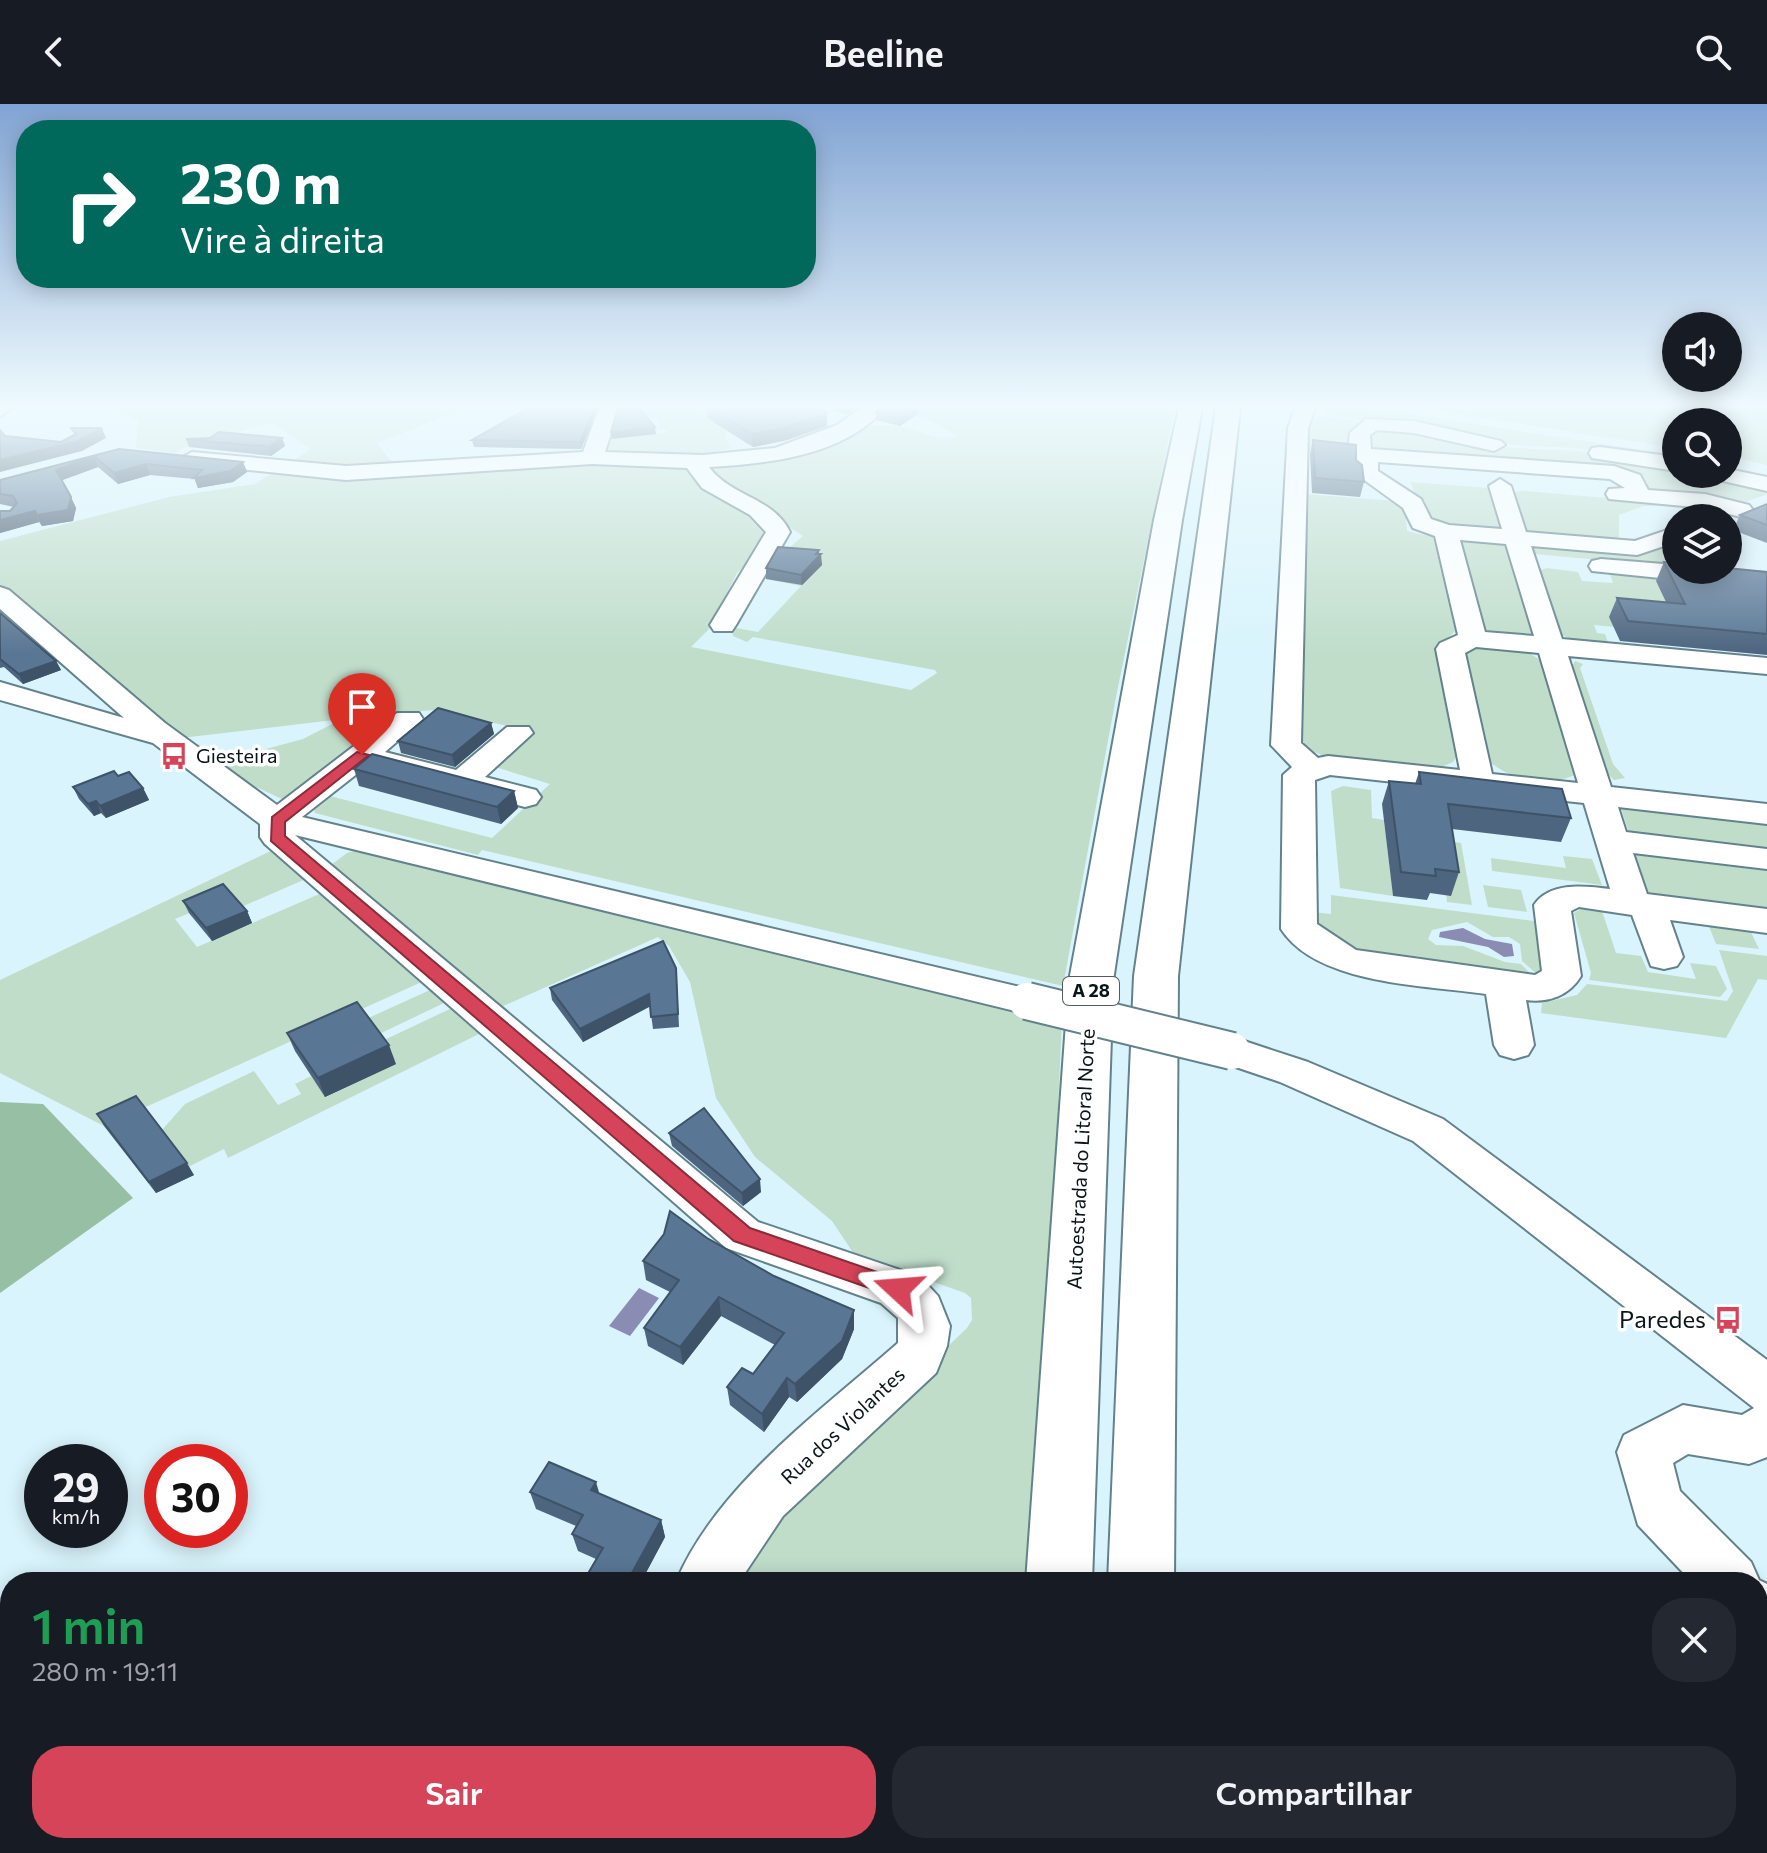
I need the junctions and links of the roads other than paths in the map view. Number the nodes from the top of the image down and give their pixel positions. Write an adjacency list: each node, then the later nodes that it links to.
1 (722, 490): 22 (street)
2 (1174, 490): 50 (highway, Autoestrada do Litoral Norte / A 28)
3 (1218, 490): 51 (highway)
4 (1296, 490): 31 (street)
5 (1396, 490): 13 (street)
6 (1501, 490): 15 (street)
7 (1551, 490): 9 (street)
8 (1637, 490): 9 (street)
9 (1640, 496): 11 (street)
10 (1767, 500): 12 (street)
11 (1711, 504)
12 (1742, 509)
13 (1446, 532): 15 (street); 23 (street)
14 (1662, 539): 15 (street)
15 (1520, 548): 17 (street); 24 (street)
16 (1767, 565): 18 (street)
17 (1662, 568)
18 (1742, 576)
19 (1742, 578): 20 (street)
20 (1767, 581)
21 (0, 595): 27 (street)
22 (723, 625)
23 (1473, 639): 24 (street); 33 (street)
24 (1551, 646): 25 (street); 34 (street)
25 (1767, 666)
26 (0, 691): 27 (street)
27 (119, 711): 37 (street)
28 (408, 719): 30 (street)
29 (518, 733): 32 (street)
30 (362, 755): 32 (street); 37 (street)
31 (1313, 770): 33 (street); 45 (street)
32 (461, 781): 35 (street)
33 (1478, 782): 34 (street)
34 (1599, 795): 36 (street); 38 (street)
35 (525, 797)
36 (1767, 814)
37 (277, 821): 39 (street); 41 (street, Rua dos Violantes)
38 (1613, 840): 40 (street); 42 (street)
39 (364, 842): 41 (street); 47 (street, bridge)
40 (1767, 859)
41 (314, 869): 49 (street, Rua dos Violantes)
42 (1640, 904): 43 (street); 44 (street); 45 (street)
43 (1767, 921)
44 (1664, 957)
45 (1504, 985): 46 (street)
46 (1514, 1045)
47 (1756, 1368)
48 (1767, 1427): 52 (street)
49 (712, 1572)
50 (1060, 1572)
51 (1141, 1572)
52 (1721, 1572)

